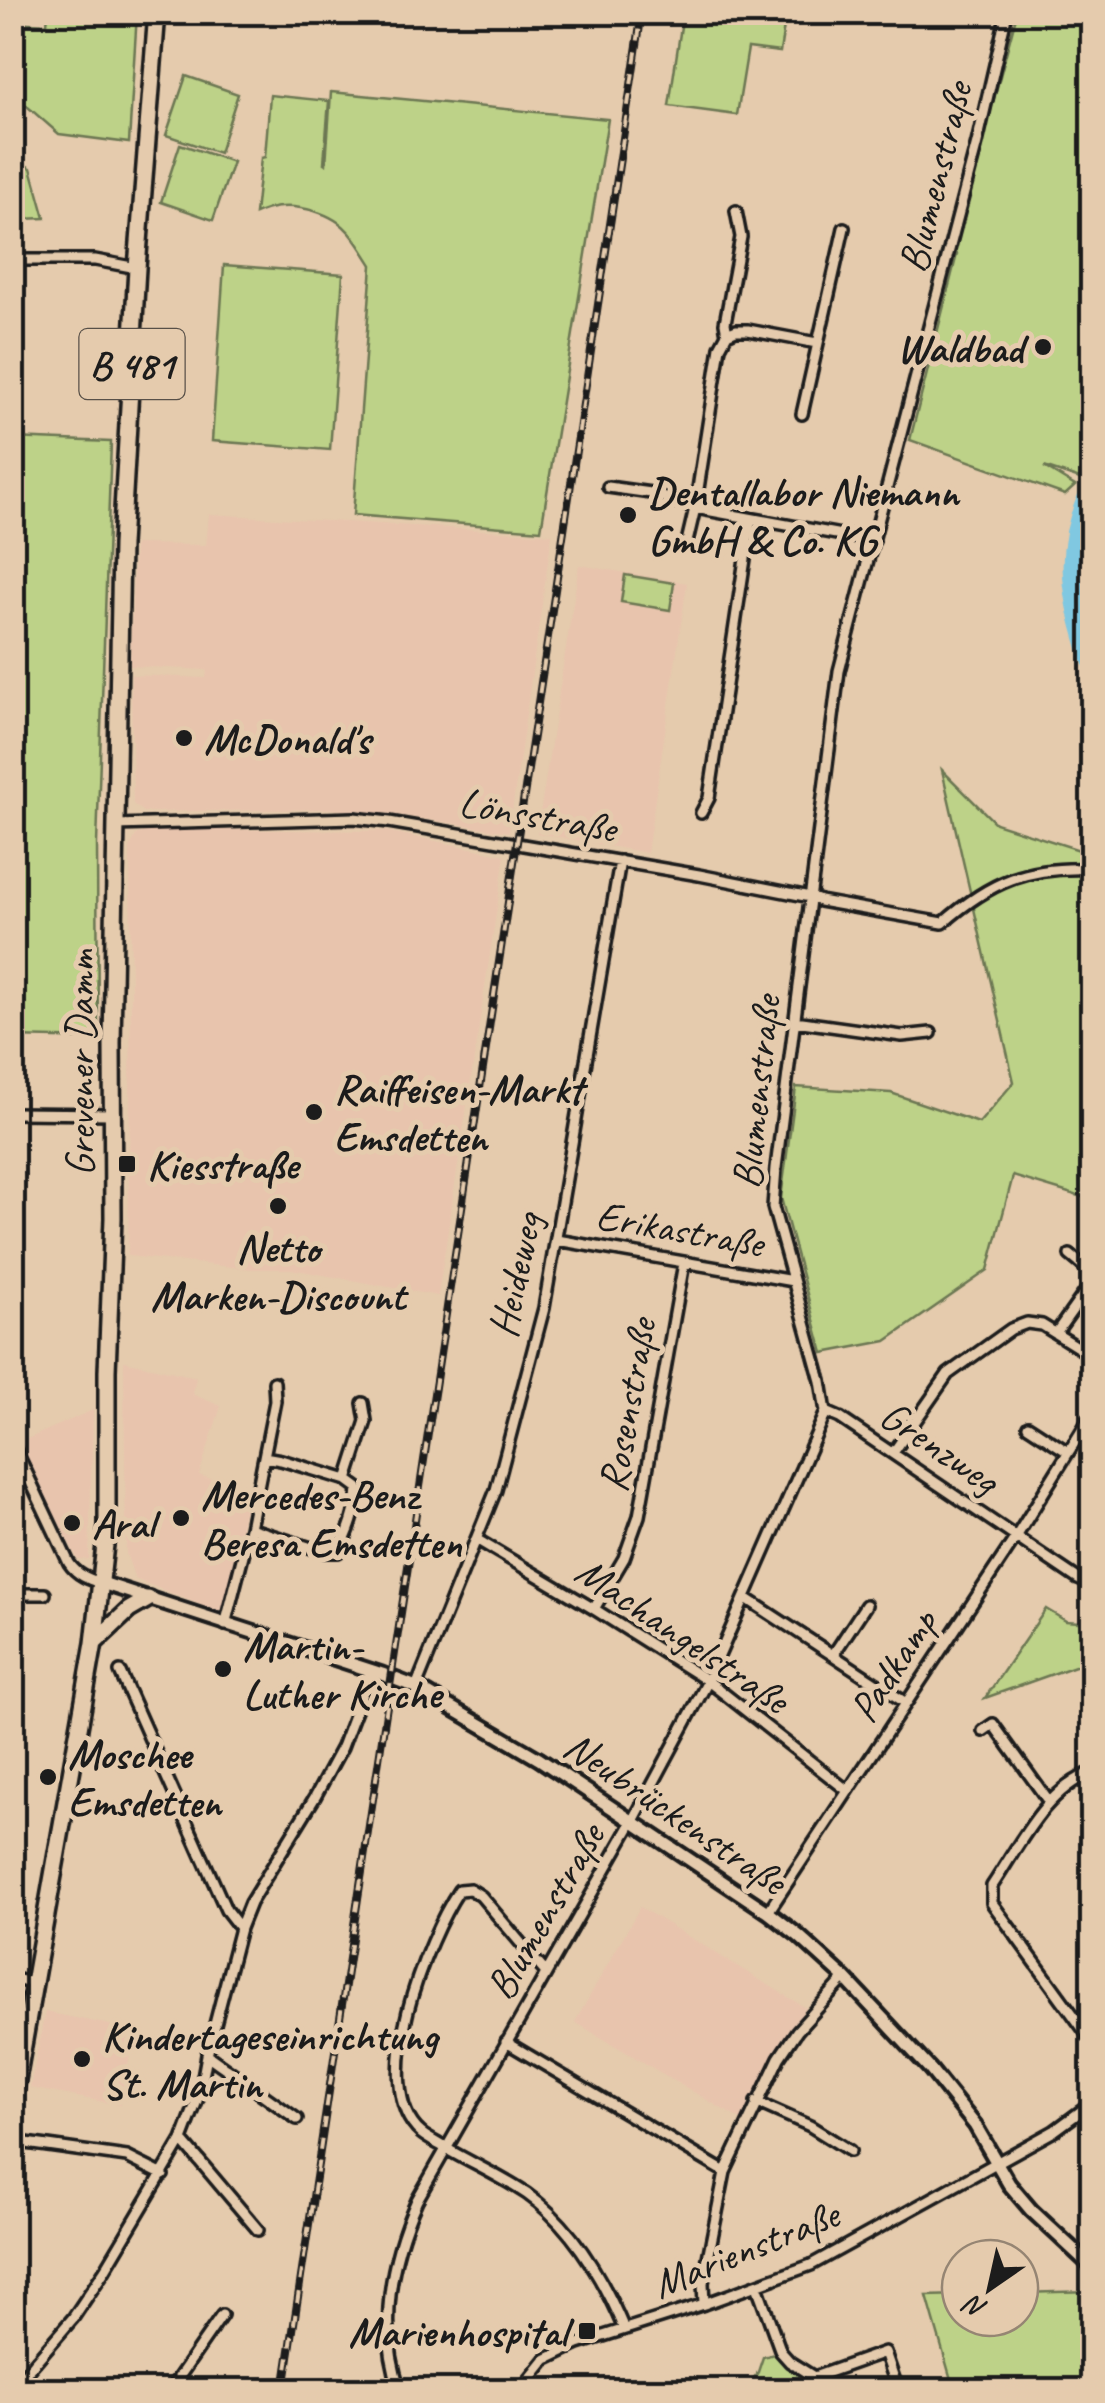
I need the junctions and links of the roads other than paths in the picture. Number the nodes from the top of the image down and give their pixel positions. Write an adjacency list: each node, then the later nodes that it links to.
1 (157, 12): 6 (main road, Grevener Damm / B 481)
2 (1007, 12): 13 (street, Blumenstraße)
3 (736, 211): 7 (street)
4 (844, 228): 8 (street)
5 (12, 260): 6 (street)
6 (138, 268): 16 (main road, Grevener Damm / B 481)
7 (728, 334): 8 (street); 11 (street)
8 (818, 342): 9 (street)
9 (802, 414)
10 (608, 488): 11 (street)
11 (694, 508): 12 (street); 14 (street)
12 (750, 518): 13 (street); 15 (street)
13 (874, 541): 19 (street, Blumenstraße)
14 (687, 542)
15 (702, 814)
16 (116, 825): 17 (street, Lönsstraße); 23 (main road, Grevener Damm / B 481)
17 (620, 861): 19 (street, Lönsstraße); 24 (street, Heideweg)
18 (1092, 870): 19 (street, Lönsstraße)
19 (810, 898): 20 (street, Blumenstraße)
20 (795, 1020): 21 (street); 27 (street, Blumenstraße)
21 (930, 1033)
22 (12, 1113): 23 (street)
23 (113, 1114): 43 (main road, Grevener Damm / B 481)
24 (556, 1240): 26 (street, Erikastraße); 42 (street, Heideweg)
25 (1070, 1254): 28 (street)
26 (684, 1263): 27 (street, Erikastraße); 50 (street, Rosenstraße)
27 (793, 1281): 32 (street, Blumenstraße)
28 (1056, 1332): 29 (street); 37 (street)
29 (1092, 1356)
30 (274, 1382): 38 (street)
31 (363, 1404): 39 (street)
32 (826, 1412): 37 (street, Grenzweg); 47 (street, Blumenstraße)
33 (1092, 1414): 36 (street, Padkamp)
34 (1028, 1426): 36 (street)
35 (12, 1442): 43 (street)
36 (1068, 1452): 41 (street, Padkamp)
37 (893, 1454): 41 (street, Grenzweg)
38 (264, 1457): 39 (street); 40 (street)
39 (348, 1480): 40 (street)
40 (250, 1528): 51 (street)
41 (1016, 1537): 44 (street, Grenzweg); 58 (street, Padkamp)
42 (476, 1540): 50 (street, Machangelstraße); 57 (street, Heideweg)
43 (102, 1583): 48 (street, Neubrückenstraße); 52 (main road, Grevener Damm / B 481)
44 (1092, 1584)
45 (12, 1594): 46 (street)
46 (45, 1594)
47 (746, 1598): 53 (street); 56 (street, Blumenstraße)
48 (148, 1599): 51 (street, Neubrückenstraße); 52 (main road)
49 (866, 1605): 53 (street)
50 (594, 1609): 56 (street, Machangelstraße)
51 (225, 1624): 54 (street, Neubrückenstraße)
52 (94, 1643): 69 (main road, Grevener Damm / B 481)
53 (833, 1654): 58 (street)
54 (371, 1670): 57 (street, Neubrückenstraße); 65 (street)
55 (120, 1672): 65 (street)
56 (708, 1681): 61 (street, Machangelstraße); 63 (street, Blumenstraße)
57 (416, 1687): 63 (street, Neubrückenstraße)
58 (906, 1703): 61 (street, Padkamp)
59 (984, 1731): 62 (street)
60 (1092, 1772): 62 (street)
61 (848, 1791): 64 (street, Padkamp)
62 (1049, 1802): 70 (street)
63 (634, 1821): 64 (street, Neubrückenstraße); 66 (street, Blumenstraße)
64 (768, 1912): 67 (street, Neubrückenstraße)
65 (240, 1928): 72 (street)
66 (546, 1973): 71 (street, Blumenstraße); 79 (street)
67 (845, 1978): 73 (street); 81 (street, Neubrückenstraße)
68 (12, 1979): 69 (street)
69 (35, 1982): 75 (main road, Grevener Damm / B 481)
70 (1092, 2041)
71 (506, 2042): 79 (street); 82 (street, Blumenstraße)
72 (206, 2055): 76 (street); 77 (street)
73 (756, 2102): 80 (street); 82 (street)
74 (1092, 2102): 81 (street, Marienstraße)
75 (12, 2108)
76 (297, 2119)
77 (182, 2140): 83 (street); 84 (street)
78 (12, 2141): 83 (street)
79 (447, 2148): 89 (street); 92 (street)
80 (850, 2151)
81 (998, 2163): 85 (street, Neubrückenstraße); 86 (street, Marienstraße)
82 (725, 2172): 87 (street)
83 (163, 2175): 90 (street)
84 (258, 2230)
85 (1092, 2267)
86 (757, 2286): 87 (street, Marienstraße); 94 (street)
87 (704, 2304): 89 (street, Marienstraße)
88 (222, 2315): 91 (street)
89 (624, 2329): 93 (street, Marienstraße)
90 (15, 2389)
91 (170, 2390)
92 (400, 2390)
93 (521, 2390)
94 (898, 2390)

